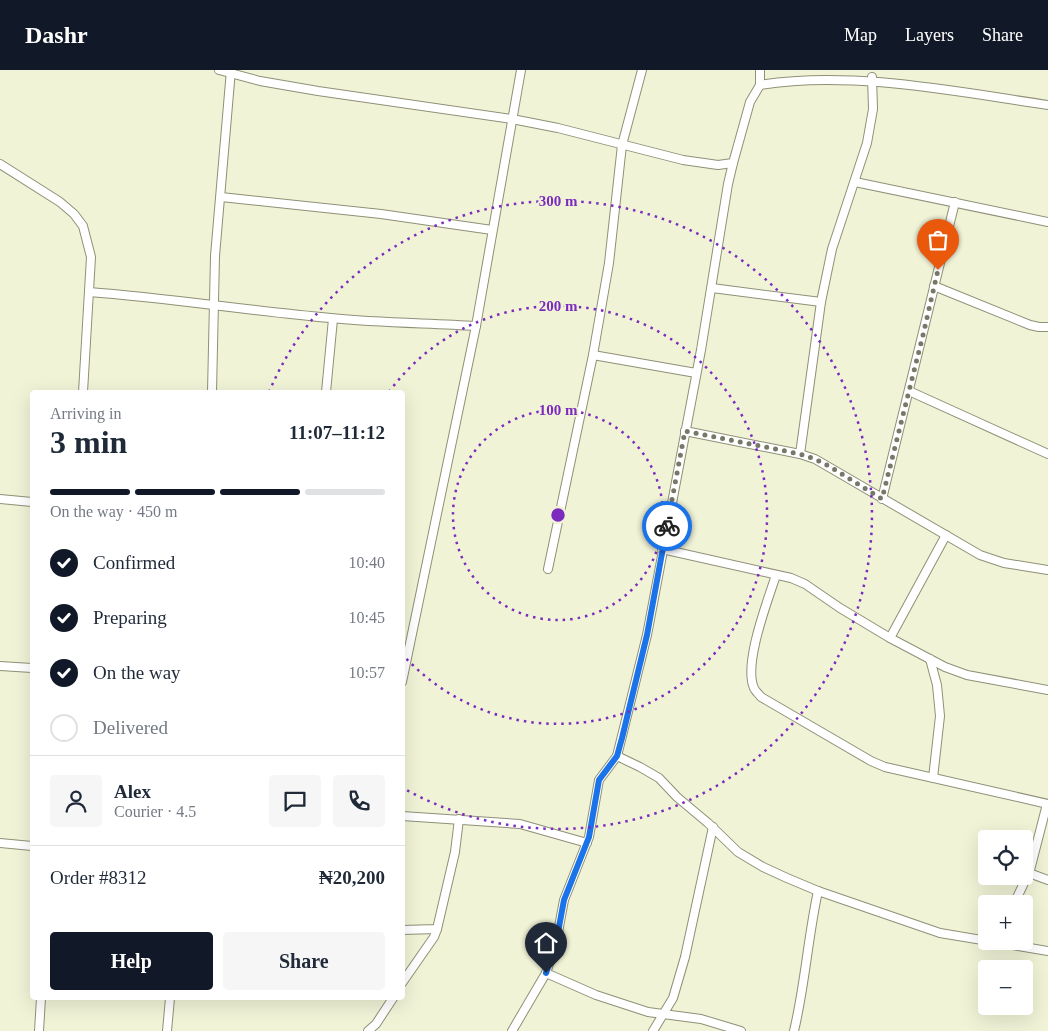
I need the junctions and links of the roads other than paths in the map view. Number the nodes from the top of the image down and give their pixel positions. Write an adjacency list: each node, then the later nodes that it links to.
1 (219, 70): 5 (street)
2 (521, 70): 9 (street)
3 (642, 70): 10 (street)
4 (760, 70): 7 (street)
5 (231, 72): 9 (street); 14 (street)
6 (872, 77): 7 (street); 8 (street); 13 (street)
7 (760, 85): 11 (street)
8 (1048, 105)
9 (512, 119): 10 (street); 17 (street)
10 (622, 145): 11 (street); 26 (street)
11 (733, 163): 19 (street)
12 (0, 164): 20 (street)
13 (855, 182): 15 (street); 21 (street)
14 (222, 197): 17 (street); 22 (street)
15 (955, 202): 16 (street); 18 (street)
16 (1048, 222)
17 (492, 230): 24 (street)
18 (934, 286): 25 (street); 31 (street)
19 (712, 288): 21 (street); 27 (street)
20 (89, 292): 22 (street); 28 (street)
21 (821, 302): 33 (street)
22 (213, 306): 23 (street); 29 (street)
23 (333, 318): 24 (street); 30 (street)
24 (476, 326): 44 (street)
25 (1048, 327)
26 (593, 355): 27 (street); 40 (street)
27 (696, 373): 32 (street)
28 (83, 390)
29 (212, 390)
30 (326, 390)
31 (909, 391): 34 (street); 36 (street)
32 (685, 431): 33 (street); 39 (street)
33 (800, 454): 36 (street)
34 (1048, 454)
35 (0, 499): 37 (street)
36 (882, 499): 38 (street)
37 (30, 502)
38 (946, 535): 41 (street); 43 (street)
39 (662, 549): 42 (street); 49 (street)
40 (548, 569)
41 (1048, 570)
42 (776, 575): 43 (street); 50 (street)
43 (890, 638): 45 (street)
44 (405, 656)
45 (930, 659): 48 (street); 50 (street)
46 (0, 666): 47 (street)
47 (30, 668)
48 (1048, 690)
49 (617, 756): 54 (street); 56 (street)
50 (933, 778): 51 (street)
51 (1047, 804): 58 (street)
52 (405, 816): 53 (street)
53 (458, 819): 56 (street); 62 (street)
54 (713, 828): 61 (street); 72 (street)
55 (0, 843): 57 (street)
56 (587, 843): 67 (street)
57 (30, 846)
58 (1033, 858)
59 (1033, 874): 60 (street)
60 (1048, 880)
61 (818, 891): 64 (street); 79 (street)
62 (437, 929): 63 (street); 68 (street)
63 (405, 930)
64 (978, 939)
65 (1033, 948): 66 (street)
66 (1048, 951)
67 (546, 973): 72 (street); 76 (street)
68 (405, 979)
69 (42, 1000): 73 (street)
70 (170, 1000): 74 (street)
71 (392, 1000): 75 (street)
72 (662, 1014): 77 (street); 78 (street)
73 (39, 1031)
74 (167, 1031)
75 (368, 1031)
76 (512, 1031)
77 (653, 1031)
78 (741, 1031)
79 (794, 1031)

